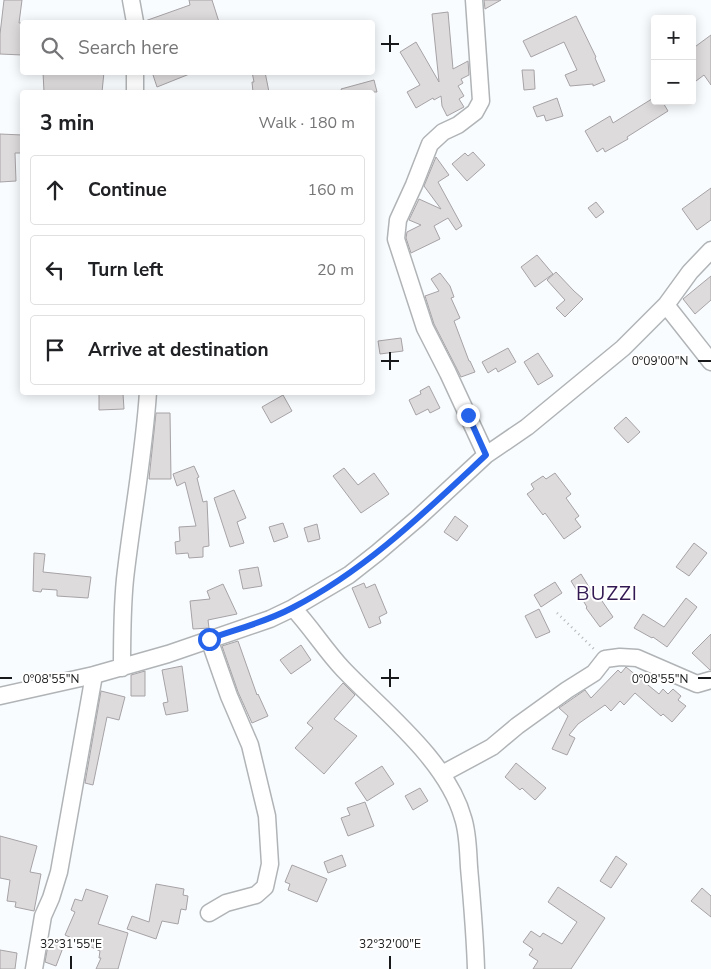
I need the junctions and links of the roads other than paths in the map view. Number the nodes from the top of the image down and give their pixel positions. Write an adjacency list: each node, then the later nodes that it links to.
1 (131, 0): 3 (street)
2 (474, 0): 10 (street)
3 (135, 20)
4 (135, 75): 5 (street)
5 (135, 90)
6 (711, 250): 7 (street)
7 (666, 305): 8 (street); 10 (street)
8 (711, 362)
9 (148, 395): 13 (street)
10 (486, 455): 11 (street)
11 (293, 608): 12 (street); 17 (street)
12 (209, 639): 13 (street); 18 (street)
13 (122, 668): 14 (street)
14 (94, 676): 16 (street); 19 (street)
15 (711, 680): 17 (street)
16 (0, 696)
17 (442, 774): 20 (street)
18 (209, 913)
19 (34, 969)
20 (476, 969)

